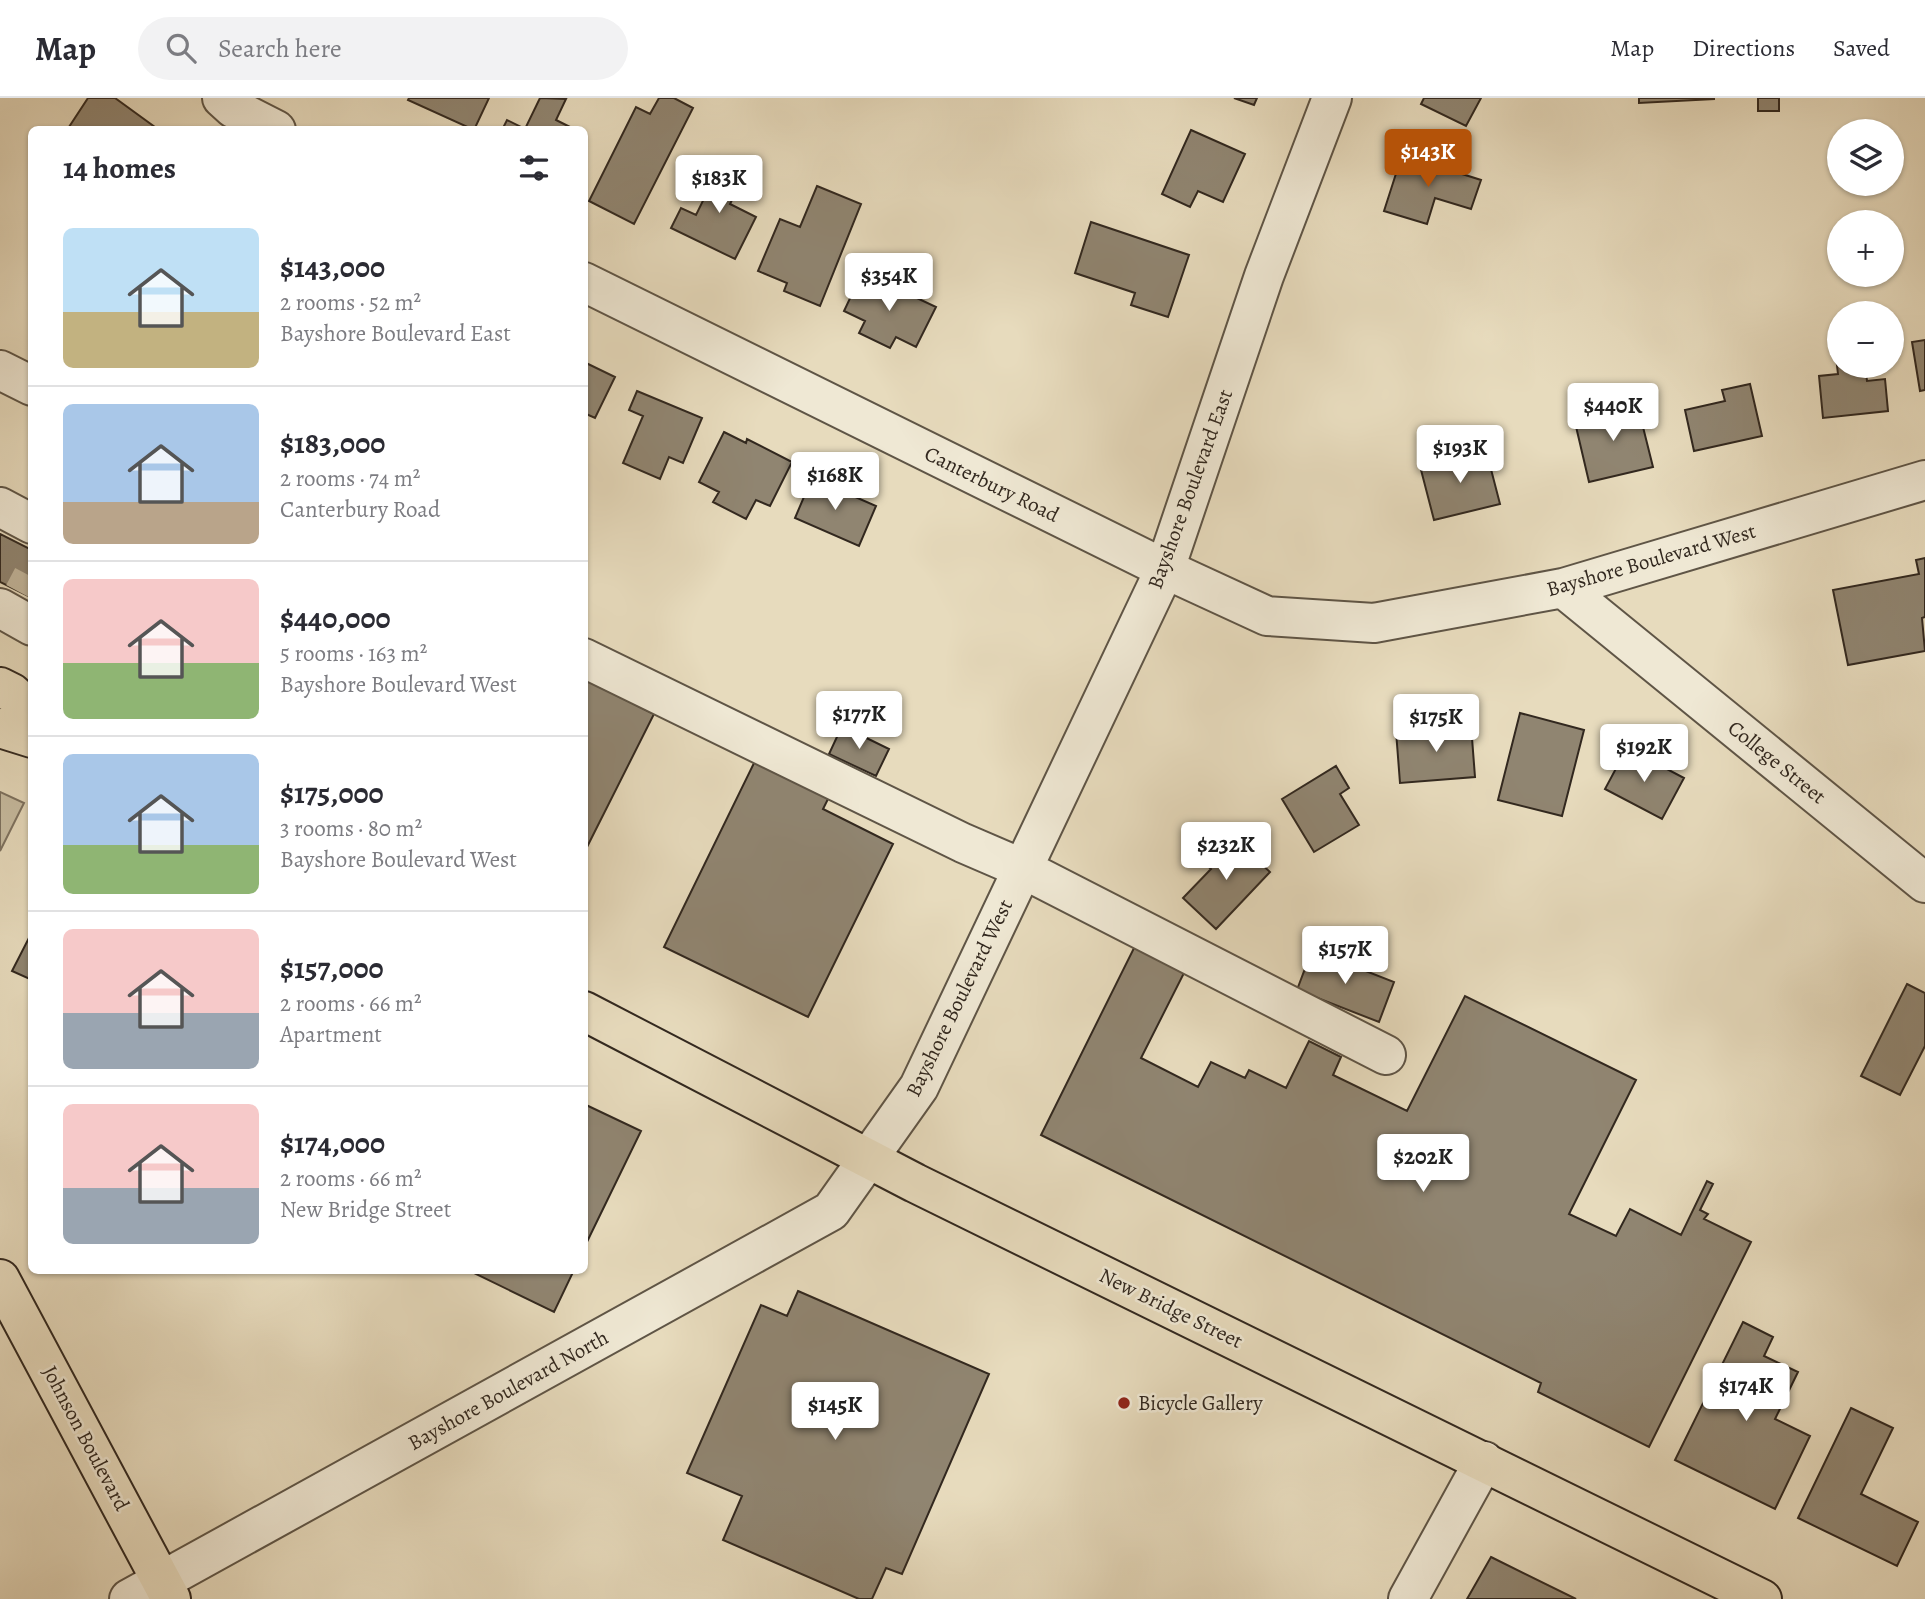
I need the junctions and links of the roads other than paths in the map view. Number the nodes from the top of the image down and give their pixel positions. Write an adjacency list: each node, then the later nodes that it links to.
1 (222, 98): 3 (street)
2 (1332, 98): 8 (street, Bayshore Boulevard East)
3 (268, 126)
4 (588, 284): 8 (street, Canterbury Road)
5 (0, 370): 6 (street)
6 (28, 384)
7 (1925, 480): 9 (street, Bayshore Boulevard West)
8 (1165, 569): 10 (street, Canterbury Road); 16 (street, Bayshore Boulevard East)
9 (1563, 587): 10 (street, Bayshore Boulevard West); 17 (street, College Street)
10 (1374, 623)
11 (588, 659): 16 (street)
12 (0, 687): 13 (main road)
13 (28, 707)
14 (0, 728): 15 (main road)
15 (28, 737)
16 (1021, 869): 19 (street); 20 (street, Bayshore Boulevard West)
17 (1925, 883)
18 (588, 1013): 20 (main road, New Bridge Street)
19 (1386, 1055)
20 (869, 1159): 22 (main road, New Bridge Street); 23 (street, Bayshore Boulevard North)
21 (0, 1279): 23 (main road, Johnson Boulevard)
22 (1484, 1461): 25 (street); 26 (main road, New Bridge Street)
23 (167, 1590): 24 (street, Bayshore Boulevard North)
24 (130, 1599)
25 (1408, 1599)
26 (1762, 1599)

